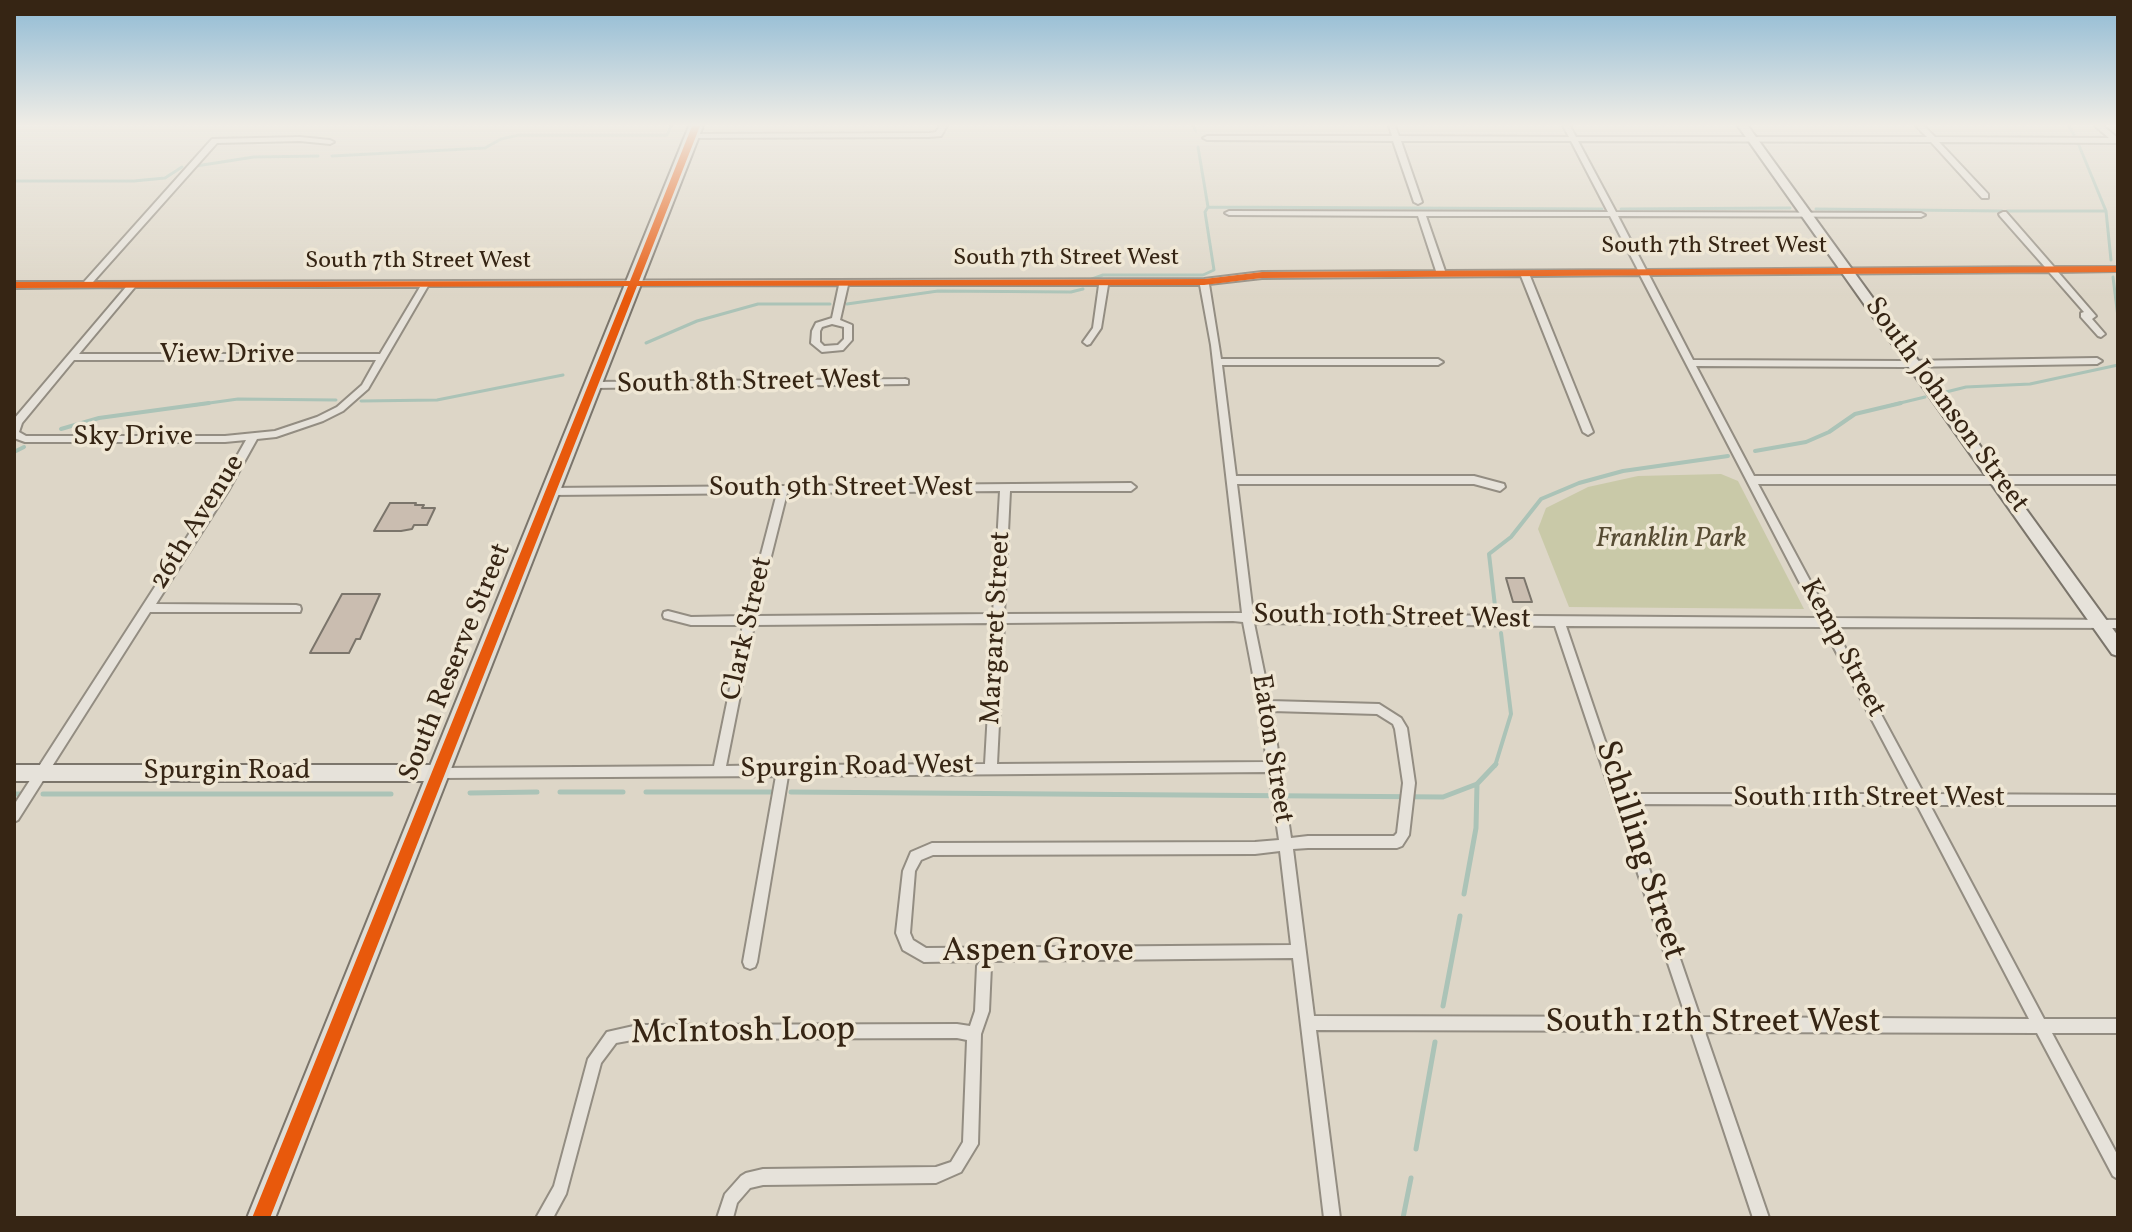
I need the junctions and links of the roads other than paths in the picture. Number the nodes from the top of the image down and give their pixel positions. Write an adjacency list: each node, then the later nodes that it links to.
1 (177, 183): 26 (street)
2 (673, 183): 24 (highway, South Reserve Street)
3 (1412, 183): 8 (street)
4 (1598, 183): 12 (street, Kemp Street)
5 (1785, 183): 13 (street, South Johnson Street)
6 (1974, 183): 7 (street)
7 (1985, 196)
8 (1418, 202)
9 (1229, 213): 10 (street)
10 (1421, 214): 12 (street); 20 (street)
11 (2003, 214): 18 (street)
12 (1615, 215): 13 (street); 16 (street, Kemp Street)
13 (1808, 215): 14 (street); 17 (street, South Johnson Street)
14 (1921, 215)
15 (2118, 269): 18 (street, South 7th Street West)
16 (1643, 270): 17 (street, South 7th Street West); 19 (street, South 7th Street West); 37 (street, Kemp Street)
17 (1846, 270): 18 (street, South 7th Street West); 38 (street, South Johnson Street)
18 (2051, 270): 30 (street)
19 (1524, 272): 20 (street, South 7th Street West); 41 (street)
20 (1441, 273): 22 (street, South 7th Street West)
21 (1104, 282): 22 (street, South 7th Street West); 23 (street, South 7th Street West); 31 (street)
22 (1204, 282): 35 (street, Eaton Street)
23 (844, 283): 24 (street, South 7th Street West); 29 (street)
24 (633, 284): 28 (street, South 7th Street West); 40 (highway, South Reserve Street)
25 (14, 285): 26 (street, South 7th Street West)
26 (86, 285): 27 (street, South 7th Street West)
27 (132, 285): 28 (street, South 7th Street West); 32 (street, Sky Drive)
28 (425, 285): 33 (street, 26th Avenue)
29 (836, 320)
30 (2101, 334)
31 (1087, 342)
32 (71, 357): 33 (street, View Drive); 42 (street, Sky Drive)
33 (384, 357): 43 (street, 26th Avenue)
34 (2097, 361): 38 (street)
35 (1216, 362): 36 (street); 44 (street, Eaton Street)
36 (1438, 362)
37 (1690, 363): 38 (street); 45 (street, Kemp Street)
38 (1914, 364): 46 (street, South Johnson Street)
39 (905, 382): 40 (street, South 8th Street West)
40 (593, 385): 52 (highway, South Reserve Street)
41 (1588, 432)
42 (14, 434): 43 (street, Sky Drive)
43 (253, 437): 53 (street, 26th Avenue)
44 (1231, 480): 49 (street); 57 (street, Eaton Street)
45 (1752, 480): 46 (street); 60 (street, Kemp Street)
46 (1999, 480): 47 (street); 61 (street, South Johnson Street)
47 (2118, 480)
48 (1131, 487): 50 (street, South 9th Street West)
49 (1500, 487)
50 (1005, 489): 51 (street, South 9th Street West); 56 (street, Margaret Street)
51 (783, 490): 52 (street, South 9th Street West); 58 (street, Clark Street)
52 (551, 491): 71 (highway, South Reserve Street)
53 (146, 608): 54 (street); 70 (street, 26th Avenue)
54 (296, 609)
55 (668, 615): 58 (street, South 10th Street West)
56 (1000, 618): 57 (street, South 10th Street West); 58 (street, South 10th Street West); 65 (street, Margaret Street)
57 (1248, 618): 59 (street, South 10th Street West); 64 (street, Eaton Street)
58 (749, 621): 68 (street, Clark Street)
59 (1559, 622): 60 (street, South 10th Street West); 72 (street, Schilling Street)
60 (1828, 623): 61 (street, South 10th Street West); 74 (street, Kemp Street)
61 (2100, 624): 62 (street, South 10th Street West); 63 (street, South Johnson Street)
62 (2118, 624)
63 (2118, 649)
64 (1265, 706): 66 (street, Eaton Street); 76 (street, Aspen Grove)
65 (991, 767): 66 (street, Spurgin Road West); 67 (street, Spurgin Road West)
66 (1274, 767): 76 (street, Eaton Street)
67 (783, 769): 68 (street, Spurgin Road West); 78 (street)
68 (719, 770): 71 (street, Spurgin Road West)
69 (14, 773): 70 (street, Spurgin Road)
70 (41, 773): 71 (street, Spurgin Road); 75 (street, 26th Avenue)
71 (440, 773): 86 (highway, South Reserve Street)
72 (1621, 799): 74 (street, South 11th Street West); 81 (street, Schilling Street)
73 (2118, 800): 74 (street, South 11th Street West)
74 (1922, 801): 82 (street, Kemp Street)
75 (14, 816)
76 (1286, 846): 77 (street, Eaton Street); 77 (street, Aspen Grove)
77 (1298, 951): 80 (street, Eaton Street)
78 (750, 962)
79 (984, 966): 84 (street)
80 (1307, 1023): 81 (street, South 12th Street West); 89 (street, Eaton Street)
81 (1696, 1026): 82 (street, South 12th Street West); 90 (street, Schilling Street)
82 (2040, 1026): 83 (street, South 12th Street West); 85 (street, Kemp Street)
83 (2118, 1026)
84 (974, 1034): 87 (street, McIntosh Loop); 88 (street)
85 (2118, 1171)
86 (261, 1218)
87 (544, 1218)
88 (725, 1218)
89 (1332, 1218)
90 (1761, 1218)

